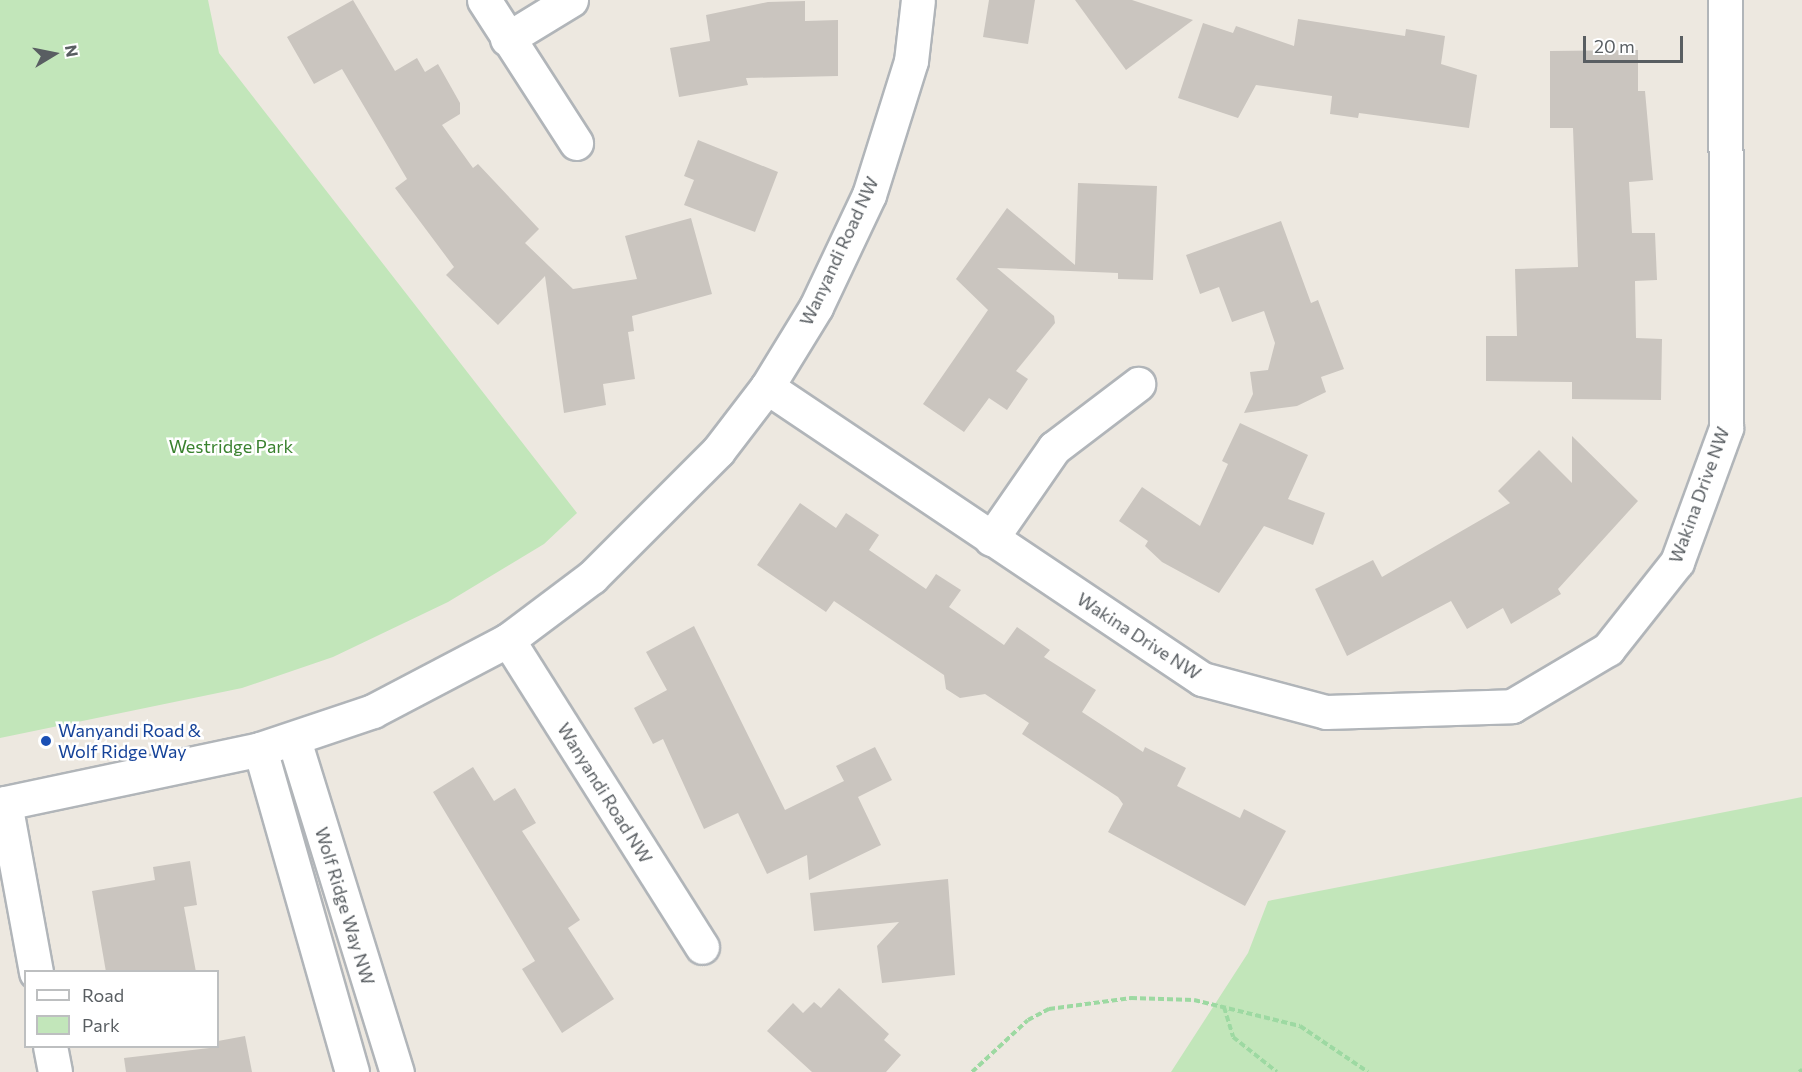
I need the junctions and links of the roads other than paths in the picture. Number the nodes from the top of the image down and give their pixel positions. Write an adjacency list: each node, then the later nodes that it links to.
1 (483, 0): 5 (street)
2 (571, 0): 5 (street)
3 (918, 0): 8 (street, Wanyandi Road NW)
4 (1725, 0): 9 (street, Wakina Drive NW)
5 (507, 39): 6 (street)
6 (576, 143)
7 (1138, 384): 9 (street)
8 (767, 387): 9 (street, Wakina Drive NW); 10 (street, Wanyandi Road NW)
9 (991, 539)
10 (508, 640): 11 (street, Wanyandi Road NW); 14 (street, Wanyandi Road NW)
11 (294, 740): 12 (street, Wanyandi Road NW); 19 (street, Wolf Ridge Way NW)
12 (260, 749): 13 (street, Wanyandi Road NW); 18 (street, Wolf Ridge Way NW)
13 (3, 804): 15 (street, Wanyandi Road NW)
14 (702, 947)
15 (36, 970)
16 (50, 1048): 17 (street)
17 (55, 1072)
18 (352, 1072)
19 (396, 1072)

